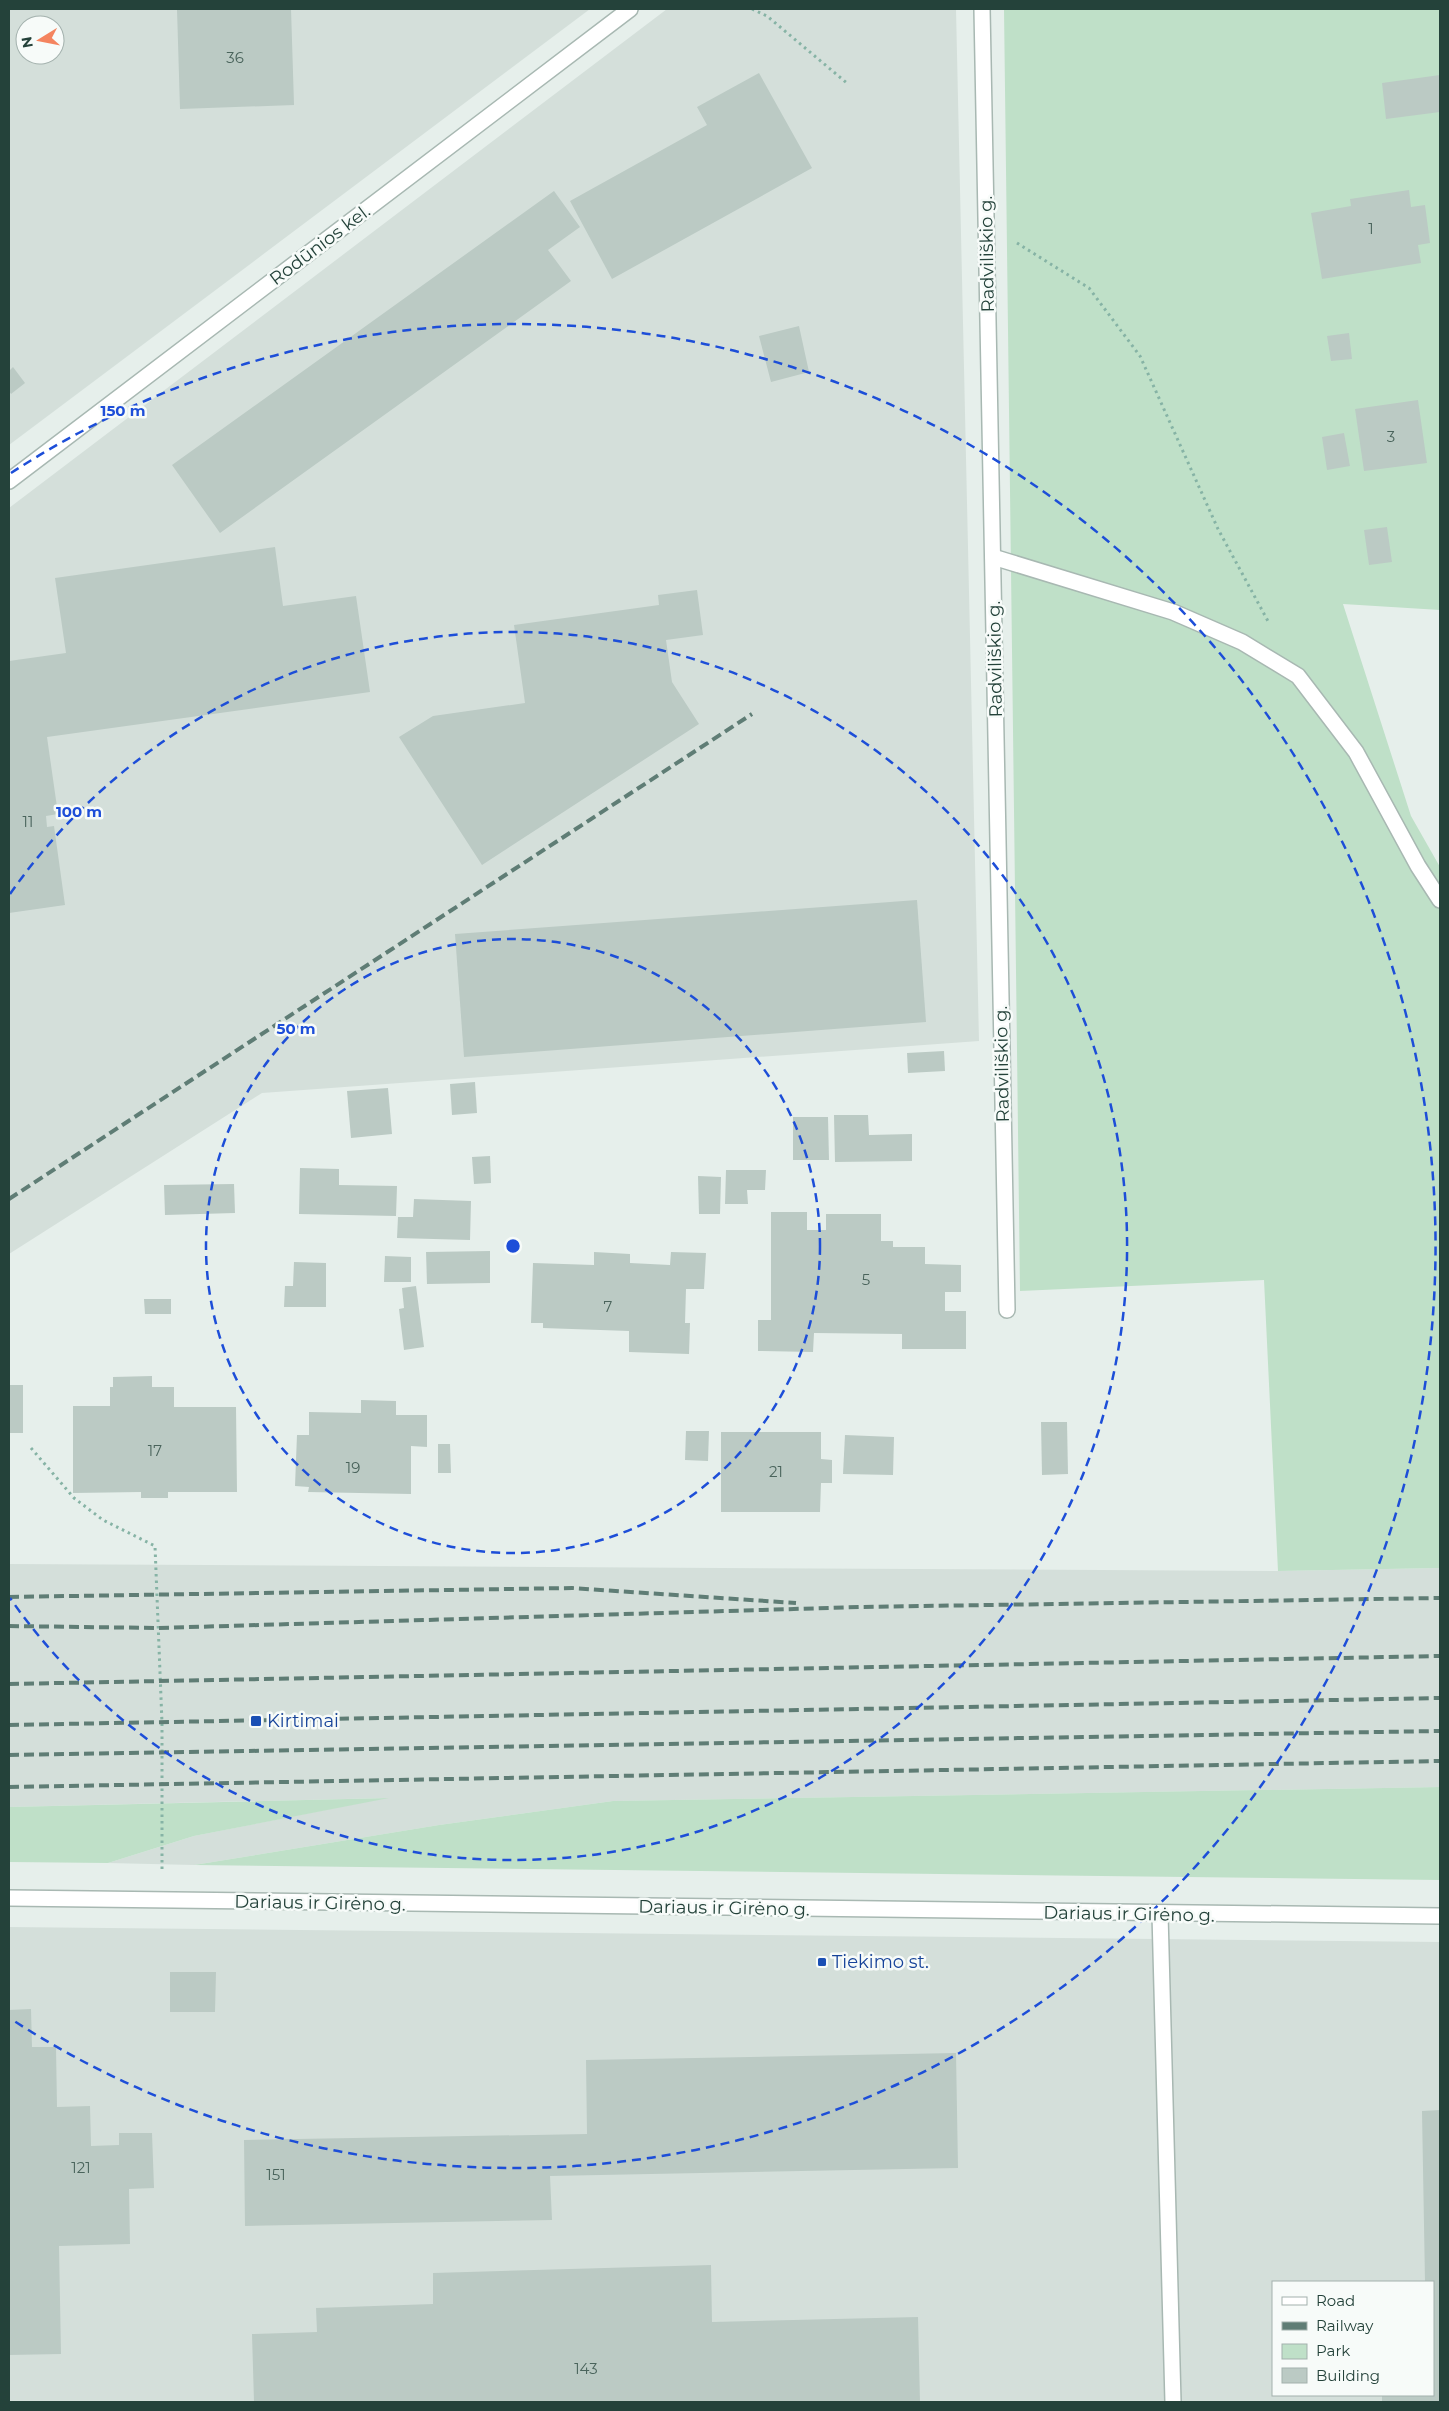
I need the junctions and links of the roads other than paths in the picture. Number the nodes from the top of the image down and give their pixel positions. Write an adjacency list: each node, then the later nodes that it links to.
1 (630, 9): 3 (street, Rodūnios kel.)
2 (982, 9): 4 (street, Radviliškio g.)
3 (9, 481)
4 (993, 557): 5 (street); 6 (street, Radviliškio g.)
5 (1440, 900)
6 (1007, 1310)
7 (9, 1898): 8 (street, Dariaus ir Girėno g.)
8 (1160, 1914): 9 (street, Dariaus ir Girėno g.); 10 (street)
9 (1440, 1916)
10 (1173, 2402)

